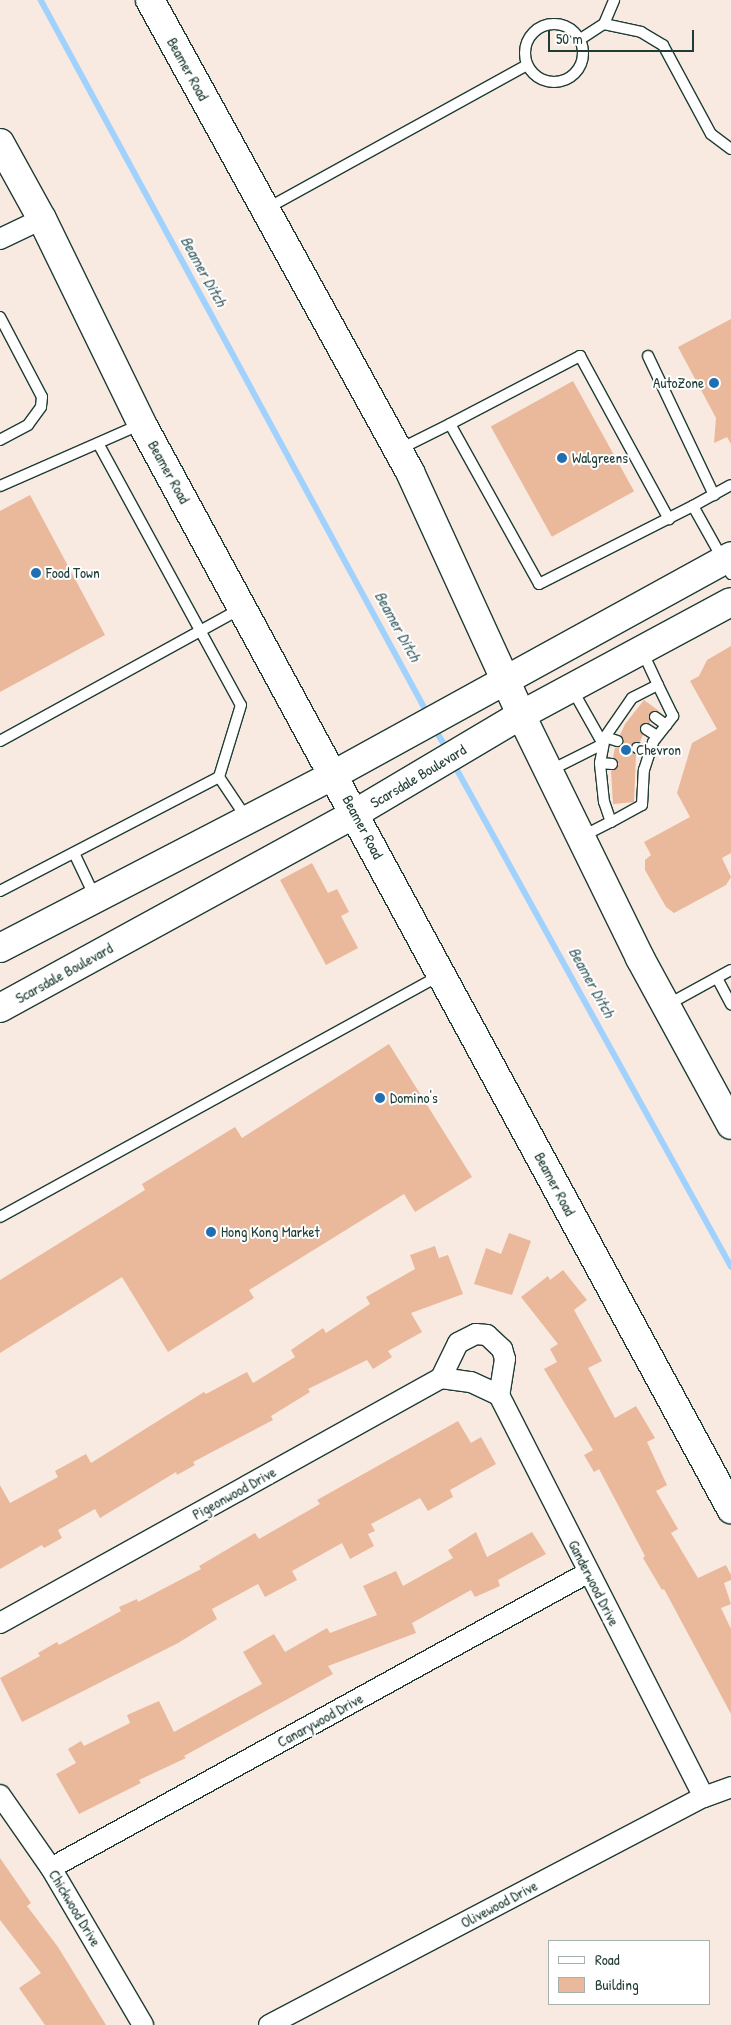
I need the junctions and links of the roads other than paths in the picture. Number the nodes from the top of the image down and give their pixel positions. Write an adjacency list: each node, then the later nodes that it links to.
1 (150, 0): 8 (main road, Beamer Road)
2 (614, 0): 3 (lane)
3 (604, 24): 4 (lane); 7 (lane)
4 (579, 40): 5 (lane); 5 (lane)
5 (527, 64): 8 (lane)
6 (0, 143): 9 (main road, Beamer Road)
7 (731, 149)
8 (265, 210): 17 (main road, Beamer Road)
9 (42, 219): 10 (street); 13 (main road, Beamer Road)
10 (0, 239)
11 (0, 317): 15 (lane)
12 (648, 356): 20 (lane)
13 (142, 424): 16 (lane); 25 (main road, Beamer Road)
14 (450, 424): 17 (lane); 22 (lane); 22 (lane)
15 (0, 440)
16 (99, 445): 19 (lane); 26 (lane)
17 (397, 450): 28 (main road, Beamer Road)
18 (731, 485): 20 (lane)
19 (0, 486)
20 (714, 495): 21 (lane)
21 (693, 506): 22 (lane); 23 (lane)
22 (669, 519)
23 (728, 563): 28 (main road)
24 (731, 602): 27 (main road, Scarsdale Boulevard)
25 (242, 607): 26 (lane); 44 (main road, Beamer Road)
26 (201, 633): 37 (lane); 47 (lane)
27 (642, 650): 29 (lane); 30 (main road, Scarsdale Boulevard)
28 (496, 683): 31 (main road, Beamer Road); 44 (main road)
29 (658, 685): 33 (lane); 36 (lane)
30 (572, 689): 31 (main road, Scarsdale Boulevard); 36 (lane)
31 (521, 715): 46 (main road, Beamer Road); 50 (main road, Scarsdale Boulevard)
32 (655, 717): 33 (lane)
33 (666, 725): 35 (lane)
34 (646, 729): 35 (lane)
35 (658, 736): 40 (lane)
36 (604, 740): 38 (lane); 41 (lane); 46 (lane)
37 (0, 741)
38 (617, 741)
39 (637, 748): 40 (lane)
40 (650, 753): 45 (lane)
41 (600, 763): 42 (lane); 52 (lane)
42 (612, 764)
43 (633, 767): 45 (lane)
44 (345, 768): 50 (main road, Beamer Road); 51 (main road)
45 (644, 768): 48 (lane)
46 (548, 772): 53 (main road, Beamer Road)
47 (219, 777): 51 (lane); 54 (lane)
48 (643, 784): 49 (lane); 52 (lane)
49 (632, 785)
50 (365, 808): 59 (main road, Beamer Road); 63 (main road, Scarsdale Boulevard)
51 (247, 819): 56 (main road)
52 (611, 822): 53 (lane)
53 (581, 837): 62 (main road, Beamer Road)
54 (74, 853): 55 (lane); 56 (lane)
55 (0, 891)
56 (96, 898): 57 (main road)
57 (0, 948)
58 (731, 970): 60 (lane)
59 (442, 974): 65 (lane); 68 (main road, Beamer Road)
60 (717, 978): 61 (lane); 62 (lane)
61 (731, 1004)
62 (666, 1006): 64 (main road, Beamer Road)
63 (0, 1008)
64 (731, 1125)
65 (0, 1217)
66 (441, 1378): 67 (street); 67 (street); 70 (street, Pigeonwood Drive)
67 (499, 1395): 69 (street, Ganderwood Drive)
68 (731, 1509)
69 (589, 1572): 73 (street, Ganderwood Drive); 74 (street, Canarywood Drive)
70 (0, 1623)
71 (731, 1787): 73 (street, Olivewood Drive)
72 (0, 1795): 74 (street, Chickwood Drive)
73 (704, 1797): 76 (street, Olivewood Drive)
74 (51, 1868): 75 (street, Chickwood Drive)
75 (144, 2025)
76 (269, 2025)

